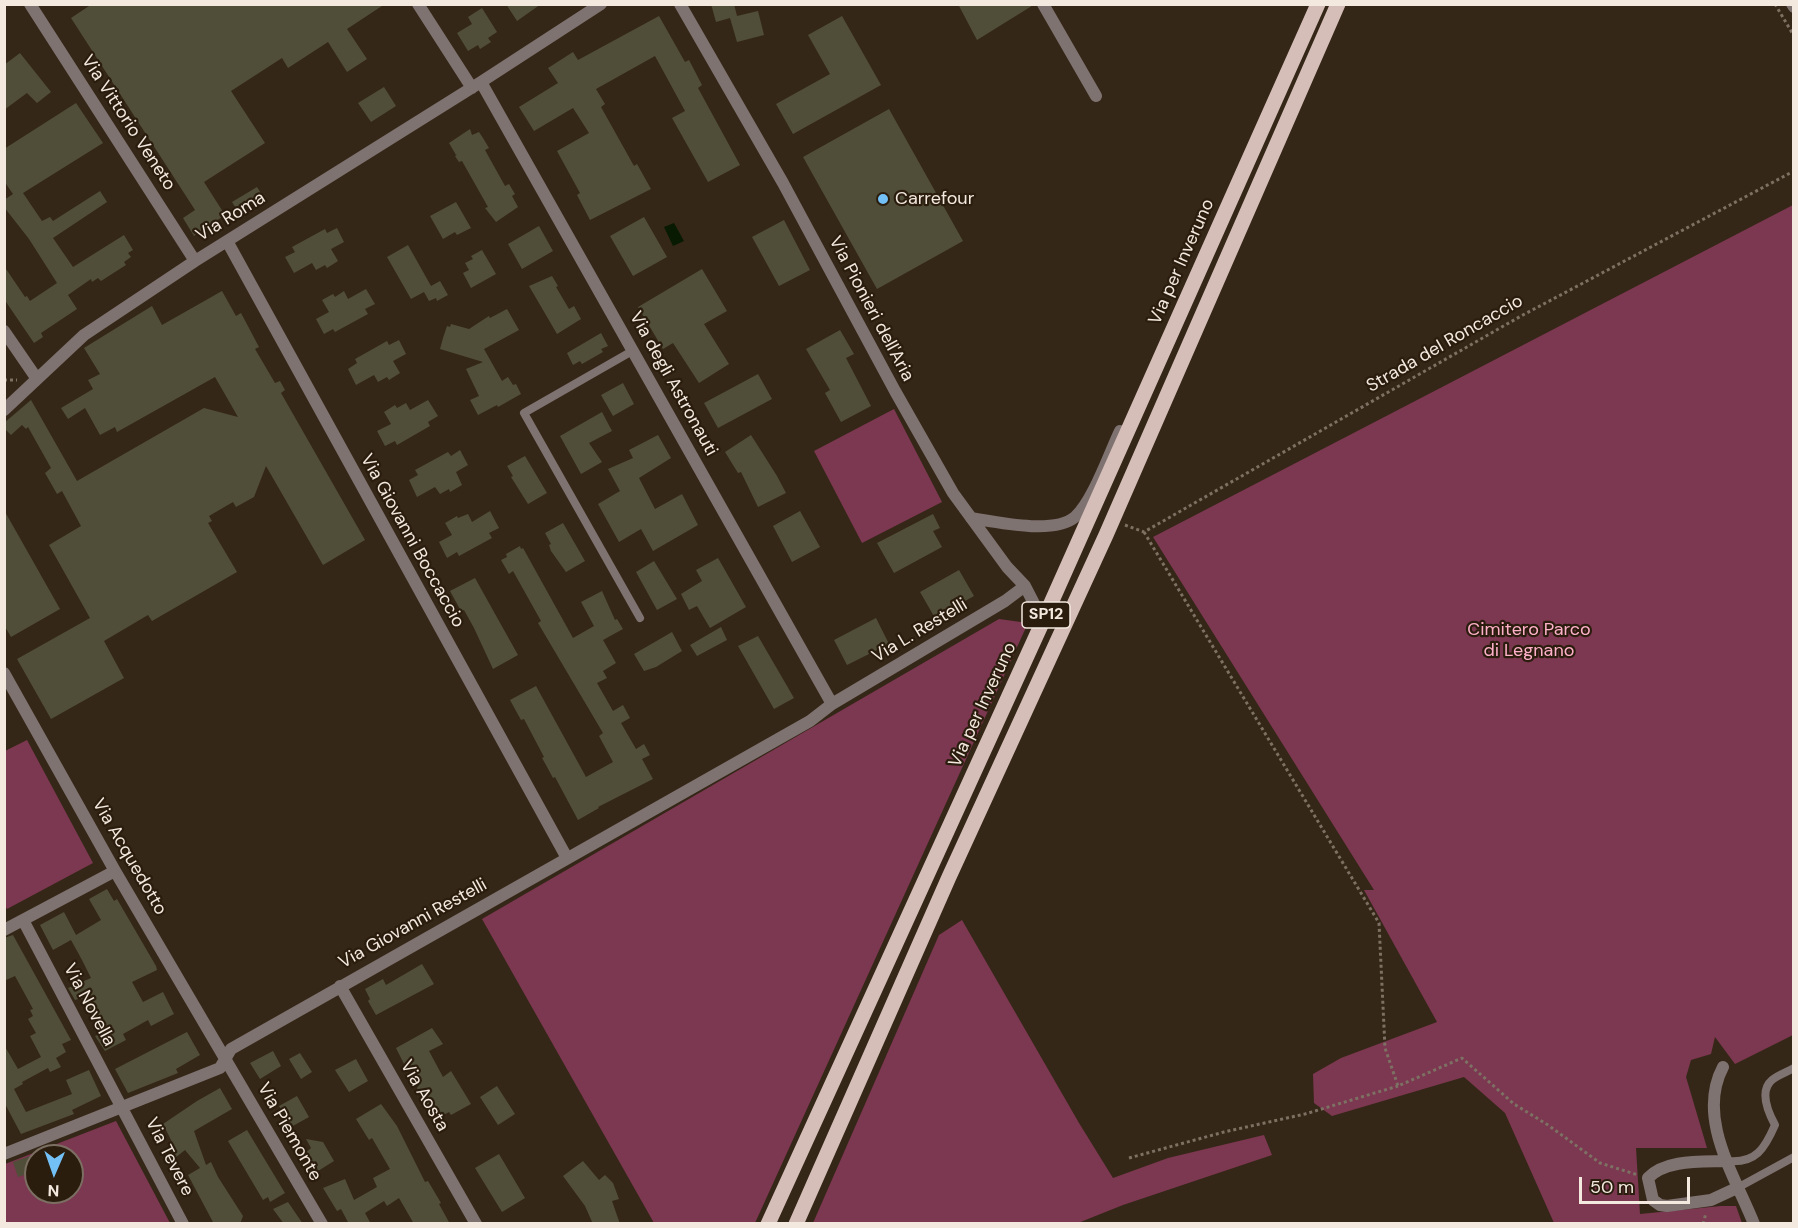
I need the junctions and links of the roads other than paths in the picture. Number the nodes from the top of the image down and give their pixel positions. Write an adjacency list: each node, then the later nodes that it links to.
1 (30, 4): 12 (street, Via Vittorio Veneto)
2 (418, 4): 8 (street, Via degli Astronauti)
3 (601, 4): 8 (street, Via Roma)
4 (680, 4): 17 (street, Via Pionieri dell'Aria)
5 (1043, 4): 9 (street)
6 (1318, 4): 11 (main road, Via per Inveruno / SP12)
7 (1338, 4): 40 (main road, SP12)
8 (482, 82): 10 (street, Via Roma); 14 (street, Via degli Astronauti)
9 (1096, 96)
10 (226, 241): 12 (street, Via Roma); 23 (street, Via Giovanni Boccaccio)
11 (1206, 255): 17 (street); 20 (main road, Via per Inveruno / SP12)
12 (195, 261): 15 (street, Via Roma)
13 (4, 331): 15 (street)
14 (633, 350): 19 (lane); 22 (street, Via degli Astronauti)
15 (37, 380): 16 (street, Via Roma)
16 (4, 410)
17 (971, 518): 18 (street, Via Pionieri dell'Aria)
18 (1025, 586): 20 (street, Via Pionieri dell'Aria); 22 (street, Via L. Restelli)
19 (640, 618)
20 (1043, 621): 39 (main road, Via per Inveruno / SP12)
21 (4, 673): 24 (street, Via Acquedotto)
22 (832, 704): 23 (street, Via Giovanni Restelli)
23 (567, 858): 27 (street, Via Giovanni Restelli)
24 (115, 871): 25 (street); 28 (street, Via Acquedotto)
25 (23, 920): 26 (street); 31 (street, Via Novella)
26 (4, 930)
27 (340, 986): 28 (street, Via Giovanni Restelli); 38 (street, Via Aosta)
28 (225, 1059): 31 (street, Via Giovanni Restelli); 37 (street, Via Piemonte)
29 (1723, 1067): 34 (street)
30 (1794, 1068): 34 (lane)
31 (122, 1106): 32 (street, Via Giovanni Restelli); 36 (street, Via Tevere)
32 (4, 1154)
33 (1794, 1157): 35 (lane)
34 (1727, 1161): 35 (street); 35 (street)
35 (1739, 1186): 41 (street)
36 (183, 1224)
37 (322, 1224)
38 (476, 1224)
39 (768, 1224)
40 (796, 1224)
41 (1754, 1224)

